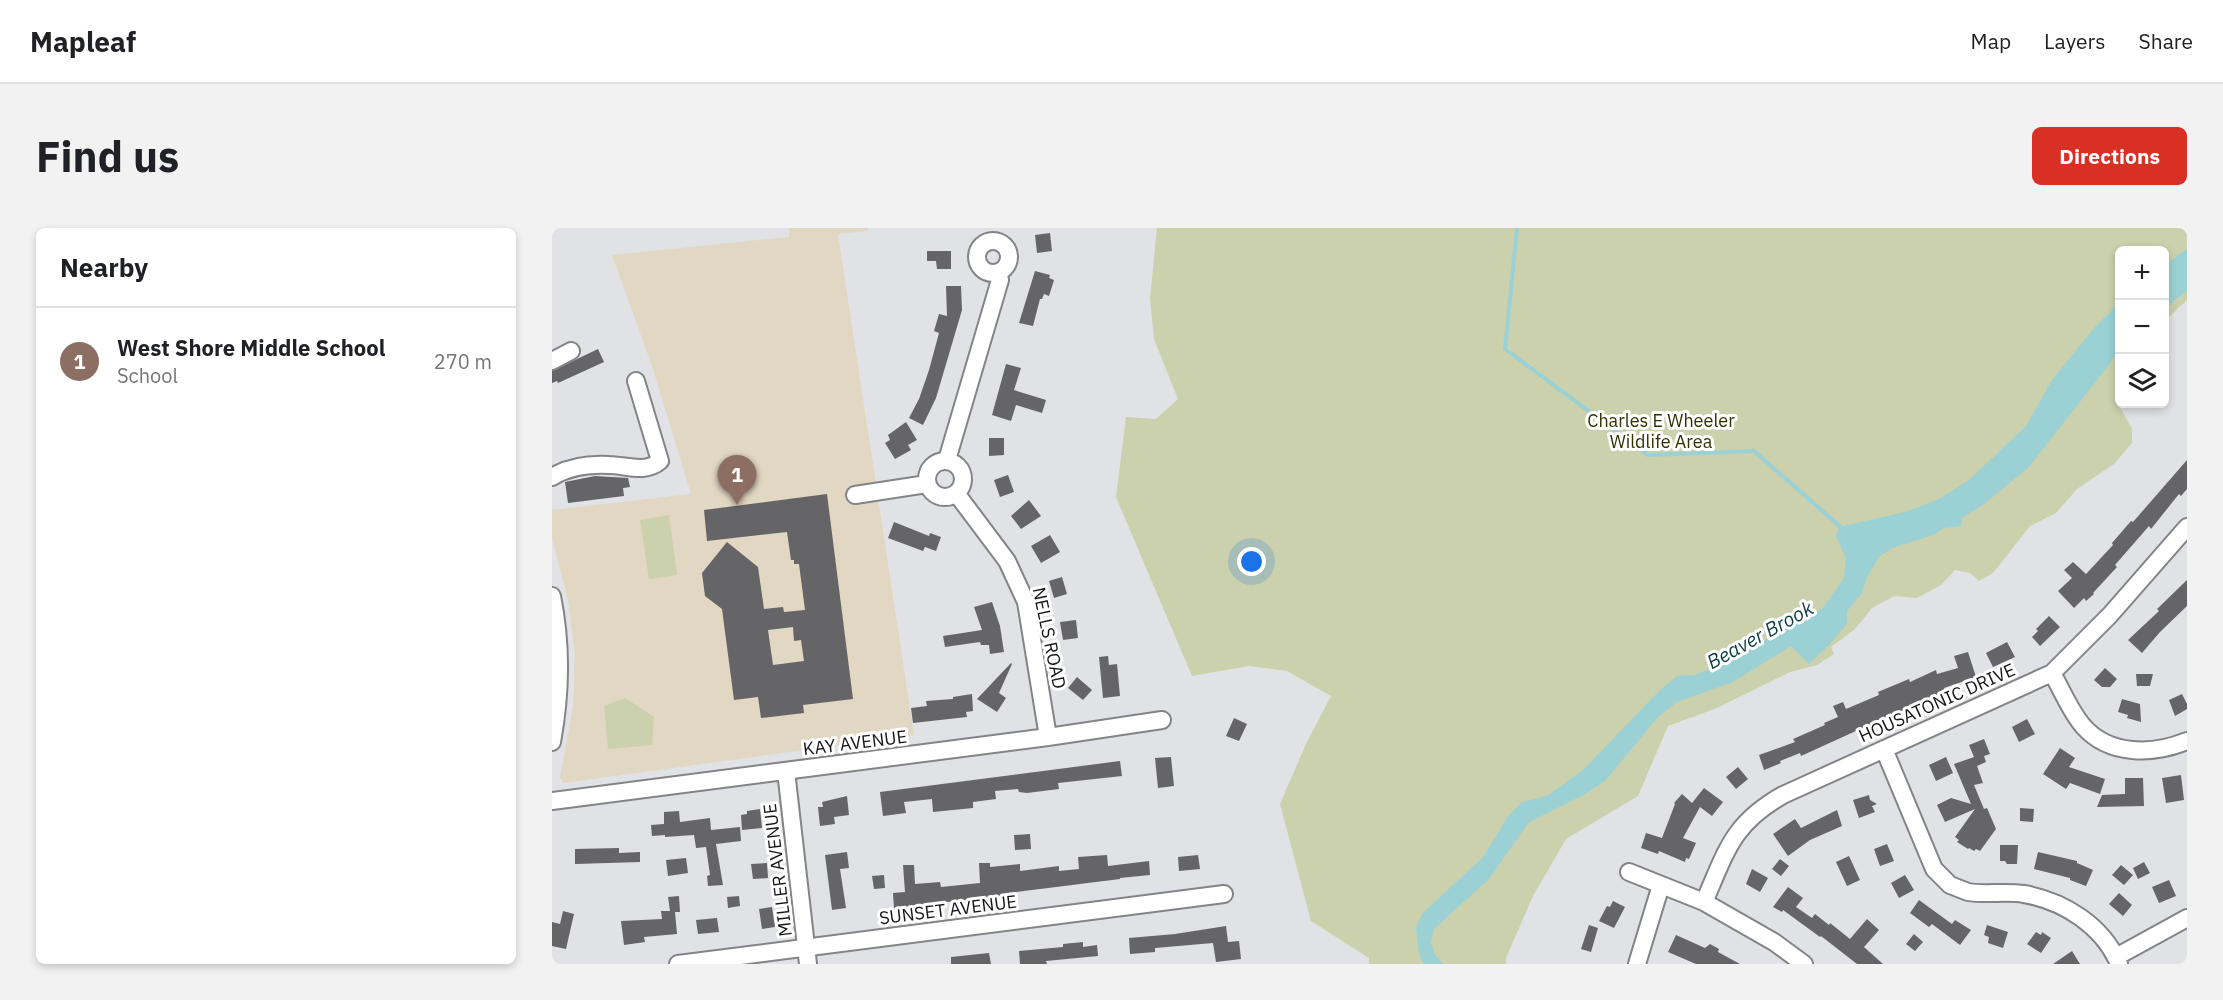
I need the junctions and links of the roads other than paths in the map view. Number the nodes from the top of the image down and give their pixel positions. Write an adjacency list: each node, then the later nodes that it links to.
1 (998, 272): 5 (street)
2 (571, 351): 3 (street)
3 (552, 361)
4 (636, 381): 6 (street)
5 (948, 460): 7 (street); 8 (street)
6 (552, 477)
7 (927, 484): 8 (street); 9 (street)
8 (956, 493): 14 (street, NELLS ROAD)
9 (855, 495)
10 (2187, 528): 12 (street, HOUSATONIC DRIVE)
11 (552, 596): 16 (street)
12 (2052, 673): 15 (street); 17 (street, HOUSATONIC DRIVE)
13 (1162, 720): 14 (street, KAY AVENUE)
14 (1048, 737): 18 (street, KAY AVENUE)
15 (2187, 741)
16 (552, 742)
17 (1884, 749): 23 (street, HOUSATONIC DRIVE); 26 (street)
18 (786, 771): 19 (street, KAY AVENUE); 25 (street, MILLER AVENUE)
19 (552, 801)
20 (1629, 872): 21 (street)
21 (1661, 885): 23 (street); 28 (street)
22 (1224, 894): 25 (street, SUNSET AVENUE)
23 (1704, 902): 29 (street)
24 (2187, 918): 26 (street)
25 (808, 956): 27 (street, SUNSET AVENUE)
26 (2118, 961)
27 (678, 964)
28 (1637, 964)
29 (1804, 964)

